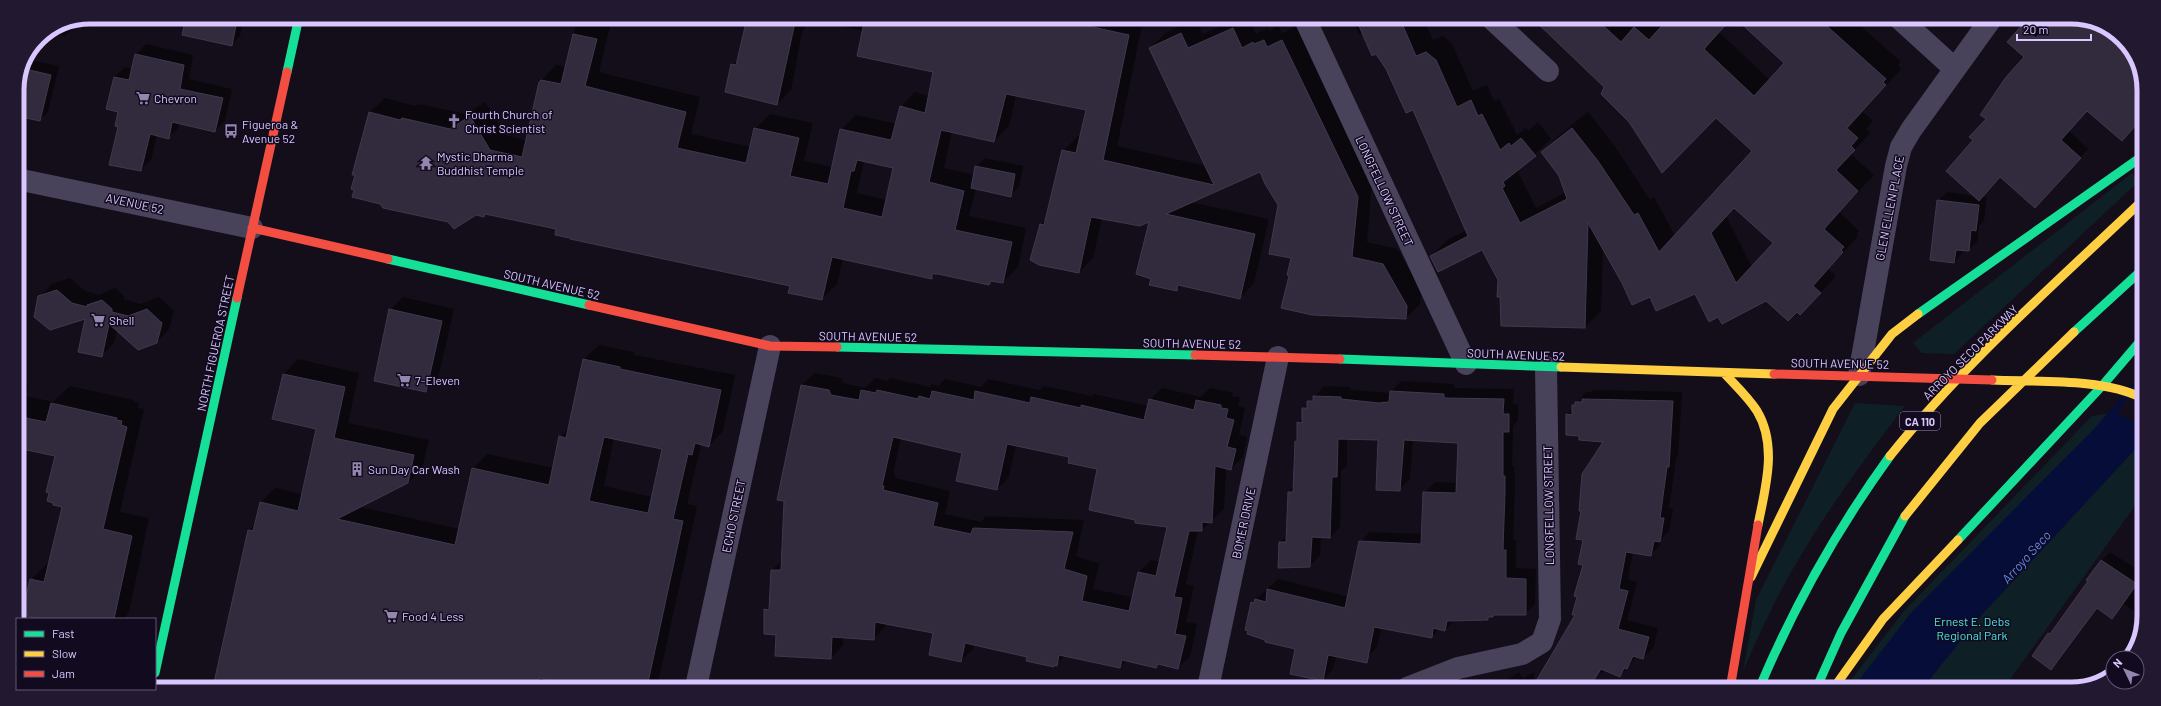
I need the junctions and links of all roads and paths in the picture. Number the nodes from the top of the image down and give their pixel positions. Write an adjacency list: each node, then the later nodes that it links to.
1 (297, 24): 11 (main road, NORTH FIGUEROA STREET)
2 (1307, 24): 16 (street, LONGFELLOW STREET)
3 (1497, 24): 7 (street)
4 (1906, 24): 6 (street)
5 (1987, 24): 6 (street, GLEN ELLEN PLACE)
6 (1955, 69): 19 (street, GLEN ELLEN PLACE)
7 (1548, 71)
8 (2137, 160): 19 (main road)
9 (24, 180): 11 (street, AVENUE 52)
10 (2137, 206): 28 (main road, ARROYO SECO PARKWAY / CA 110)
11 (252, 228): 14 (main road, SOUTH AVENUE 52); 23 (main road, NORTH FIGUEROA STREET)
12 (2137, 274): 29 (main road)
13 (2137, 345): 20 (main road)
14 (770, 346): 15 (main road, SOUTH AVENUE 52); 24 (street, ECHO STREET)
15 (1278, 357): 16 (main road, SOUTH AVENUE 52); 25 (street, BOMER DRIVE)
16 (1466, 364): 17 (main road, SOUTH AVENUE 52)
17 (1546, 367): 18 (main road, SOUTH AVENUE 52); 26 (street, LONGFELLOW STREET)
18 (1725, 374): 19 (main road, SOUTH AVENUE 52); 22 (main road)
19 (1859, 375): 20 (main road, SOUTH AVENUE 52); 22 (main road)
20 (2102, 386): 21 (main road, SOUTH AVENUE 52); 30 (main road)
21 (2137, 395)
22 (1751, 577): 27 (main road)
23 (156, 669)
24 (697, 682)
25 (1209, 682)
26 (1419, 682)
27 (1731, 682)
28 (1762, 682)
29 (1819, 682)
30 (1838, 682)

